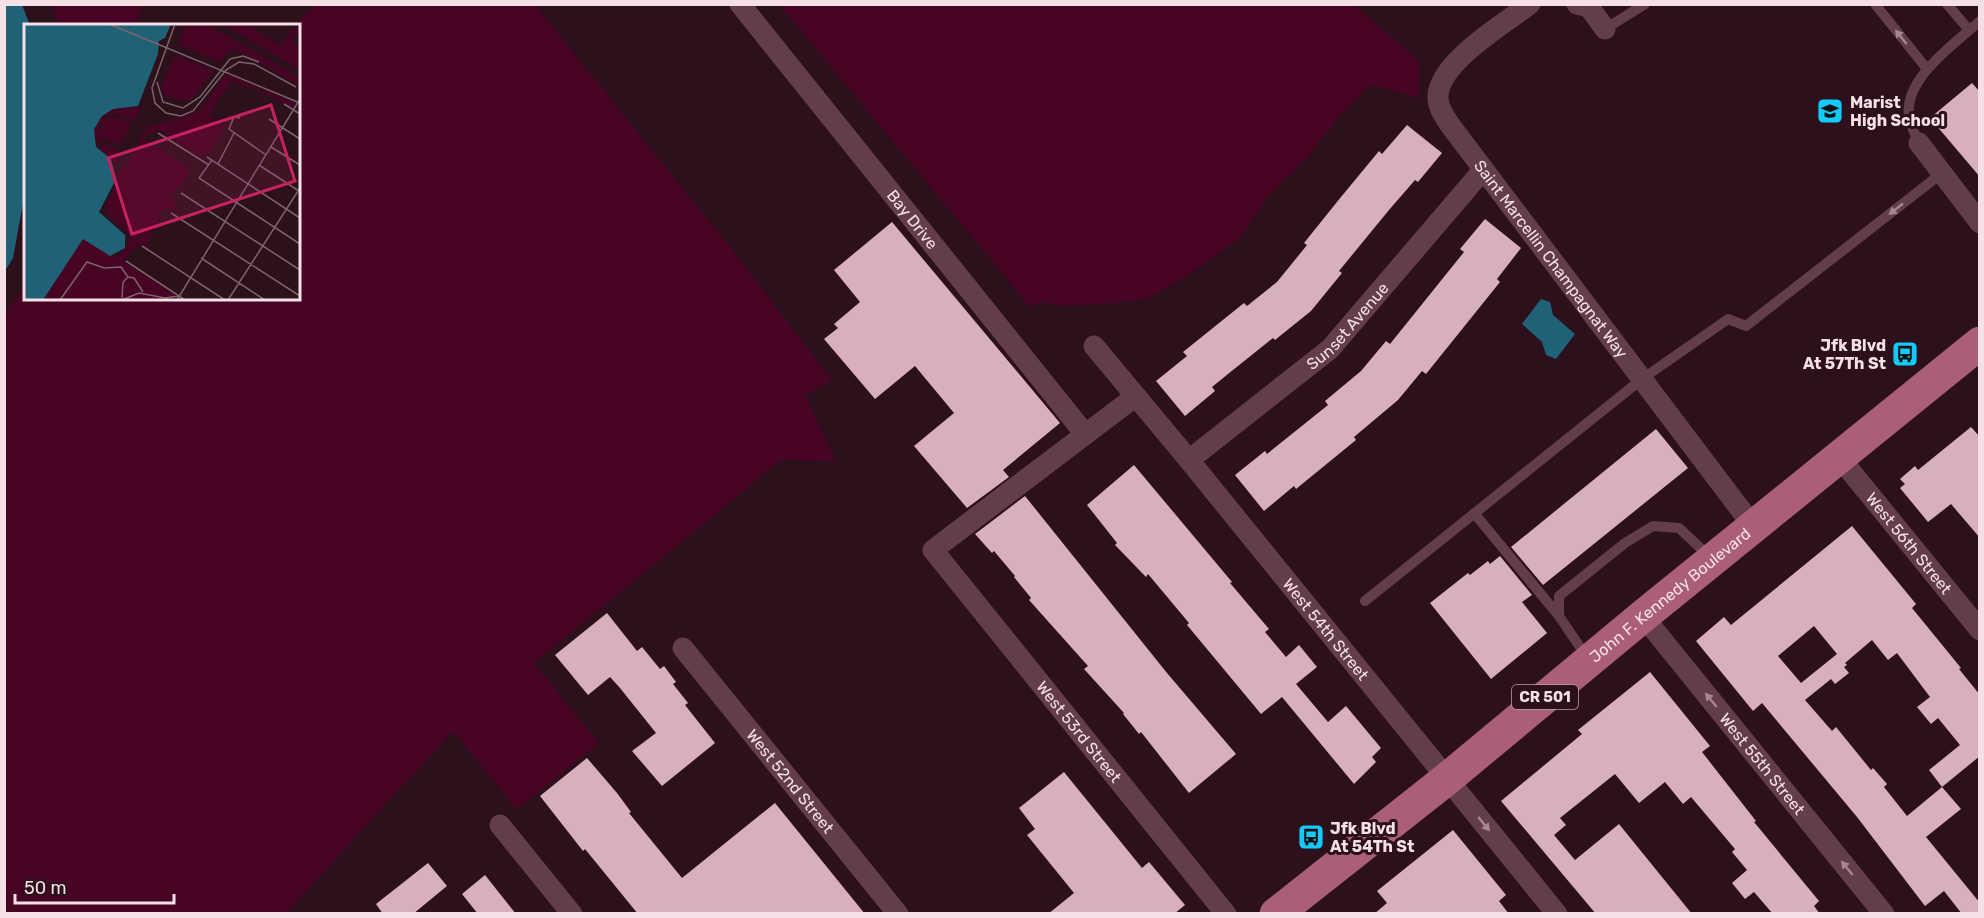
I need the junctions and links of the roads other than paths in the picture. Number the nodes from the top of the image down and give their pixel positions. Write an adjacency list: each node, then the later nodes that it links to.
1 (740, 4): 19 (street, Bay Drive)
2 (1530, 4): 12 (street, Saint Marcellin Champagnat Way)
3 (1577, 4): 8 (street)
4 (1645, 4): 8 (lane)
5 (1875, 4): 10 (lane, one-way to 5)
6 (1947, 4): 9 (lane)
7 (1980, 21): 9 (lane)
8 (1605, 29)
9 (1969, 30): 10 (lane)
10 (1927, 69): 11 (lane)
11 (1919, 143): 13 (street)
12 (1483, 170): 17 (street, Saint Marcellin Champagnat Way); 21 (street, Sunset Avenue)
13 (1942, 172): 14 (street); 17 (lane, one-way to 17)
14 (1980, 223)
15 (1980, 343): 20 (main road, John F. Kennedy Boulevard / CR 501)
16 (1094, 346): 18 (street, West 54th Street)
17 (1642, 379): 22 (lane); 23 (street, Saint Marcellin Champagnat Way)
18 (1136, 396): 19 (street); 21 (street, West 54th Street)
19 (1085, 434): 35 (street, West 53rd Street)
20 (1839, 457): 23 (main road, John F. Kennedy Boulevard / CR 501); 28 (street, West 56th Street)
21 (1189, 460): 31 (street, West 54th Street)
22 (1474, 513): 25 (lane); 27 (lane)
23 (1753, 526): 24 (main road, John F. Kennedy Boulevard / CR 501)
24 (1713, 559): 26 (main road, John F. Kennedy Boulevard / CR 501); 27 (lane)
25 (1365, 601)
26 (1643, 615): 30 (main road, John F. Kennedy Boulevard / CR 501); 38 (street, West 55th Street, one-way to 26)
27 (1559, 616): 30 (lane)
28 (1980, 630)
29 (683, 648): 34 (street, West 52nd Street)
30 (1589, 660): 31 (main road, John F. Kennedy Boulevard / CR 501)
31 (1448, 778): 36 (main road, John F. Kennedy Boulevard / CR 501); 37 (street, West 54th Street, one-way to 37)
32 (500, 825): 33 (street)
33 (572, 914)
34 (898, 914)
35 (1226, 914)
36 (1276, 914)
37 (1557, 914)
38 (1884, 914)

